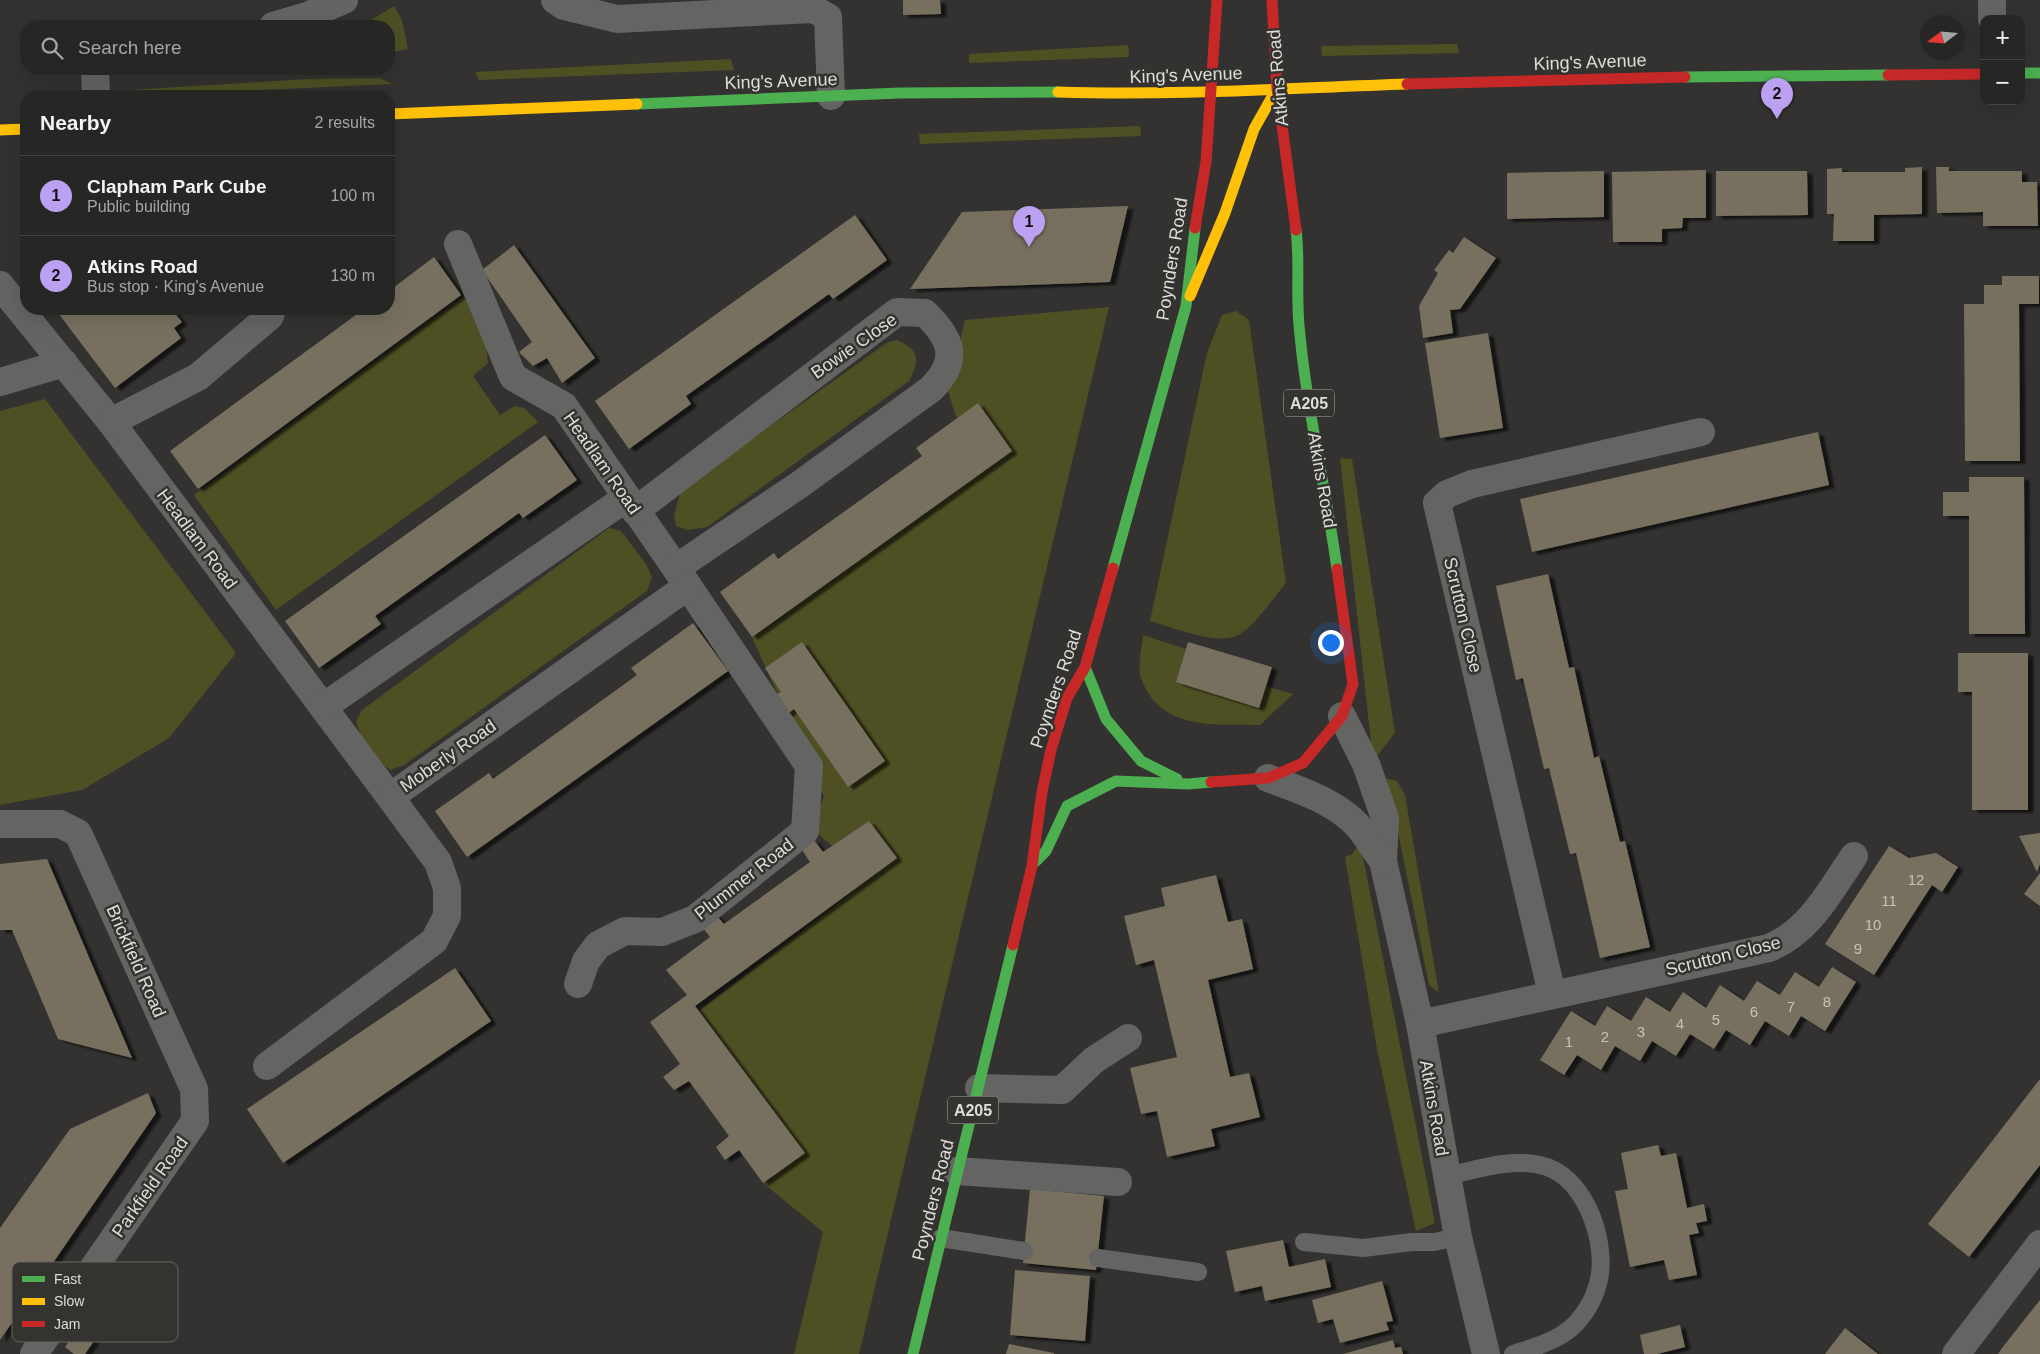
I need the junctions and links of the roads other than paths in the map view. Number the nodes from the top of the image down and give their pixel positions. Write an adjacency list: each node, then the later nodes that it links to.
1 (344, 0): 8 (street)
2 (555, 0): 6 (street)
3 (1217, 0): 15 (main road, A205)
4 (1272, 0): 13 (main road, Atkins Road / A205)
5 (1992, 0): 7 (street)
6 (828, 8): 16 (street)
7 (1992, 15)
8 (293, 20)
9 (2025, 73): 10 (main road)
10 (2040, 73)
11 (1980, 74): 13 (main road, King's Avenue)
12 (95, 75): 14 (street)
13 (1276, 88): 15 (main road, King's Avenue); 22 (main road, A205); 34 (main road, Atkins Road / A205)
14 (96, 90)
15 (1211, 93): 16 (main road, King's Avenue); 22 (main road, Poynders Road / A205)
16 (831, 96): 17 (main road, King's Avenue)
17 (395, 114)
18 (20, 129): 19 (main road)
19 (0, 130)
20 (458, 244): 30 (street, Headlam Road)
21 (0, 286): 23 (street, Headlam Road)
22 (1186, 306): 32 (main road, Poynders Road / A205)
23 (20, 310)
24 (24, 315): 26 (street, Headlam Road)
25 (270, 315): 28 (street)
26 (64, 363): 27 (street); 28 (street, Headlam Road)
27 (0, 382)
28 (111, 422): 33 (street, Headlam Road)
29 (1701, 432): 43 (street, Scrutton Close)
30 (631, 505): 31 (street, Headlam Road); 31 (street, Bowie Close); 33 (street)
31 (682, 577): 37 (street, Moberly Road); 42 (street, Plummer Road)
32 (1085, 667): 36 (main road); 41 (main road, Poynders Road / A205)
33 (323, 707): 37 (street, Headlam Road)
34 (1342, 716): 35 (main road, A205); 40 (street, Atkins Road)
35 (1268, 778): 36 (main road, A205); 40 (street, Atkins Road)
36 (1188, 784): 41 (main road, A205)
37 (390, 797): 46 (street, Moberly Road)
38 (0, 824): 47 (street, Brickfield Road)
39 (1854, 856): 43 (street, Scrutton Close)
40 (1383, 861): 44 (street, Atkins Road)
41 (1032, 866): 48 (main road, Poynders Road / A205)
42 (578, 984)
43 (1552, 994): 44 (street, Scrutton Close)
44 (1420, 1024): 50 (street, Atkins Road)
45 (1128, 1038): 48 (street)
46 (267, 1066)
47 (194, 1088): 58 (street, Parkfield Road)
48 (979, 1088): 49 (main road, Poynders Road / A205)
49 (957, 1171): 51 (street); 53 (main road, Poynders Road / A205)
50 (1446, 1176): 52 (street, Atkins Road); 64 (lane)
51 (1118, 1182)
52 (1458, 1236): 54 (lane); 63 (street, Atkins Road)
53 (941, 1238): 56 (lane); 62 (main road, Poynders Road / A205)
54 (1304, 1242)
55 (2040, 1244): 65 (street)
56 (1024, 1251)
57 (1098, 1258): 59 (lane)
58 (98, 1262)
59 (1198, 1272)
60 (42, 1342): 61 (street, Parkfield Road)
61 (34, 1354)
62 (913, 1354)
63 (1486, 1354)
64 (1513, 1354)
65 (1956, 1354)

